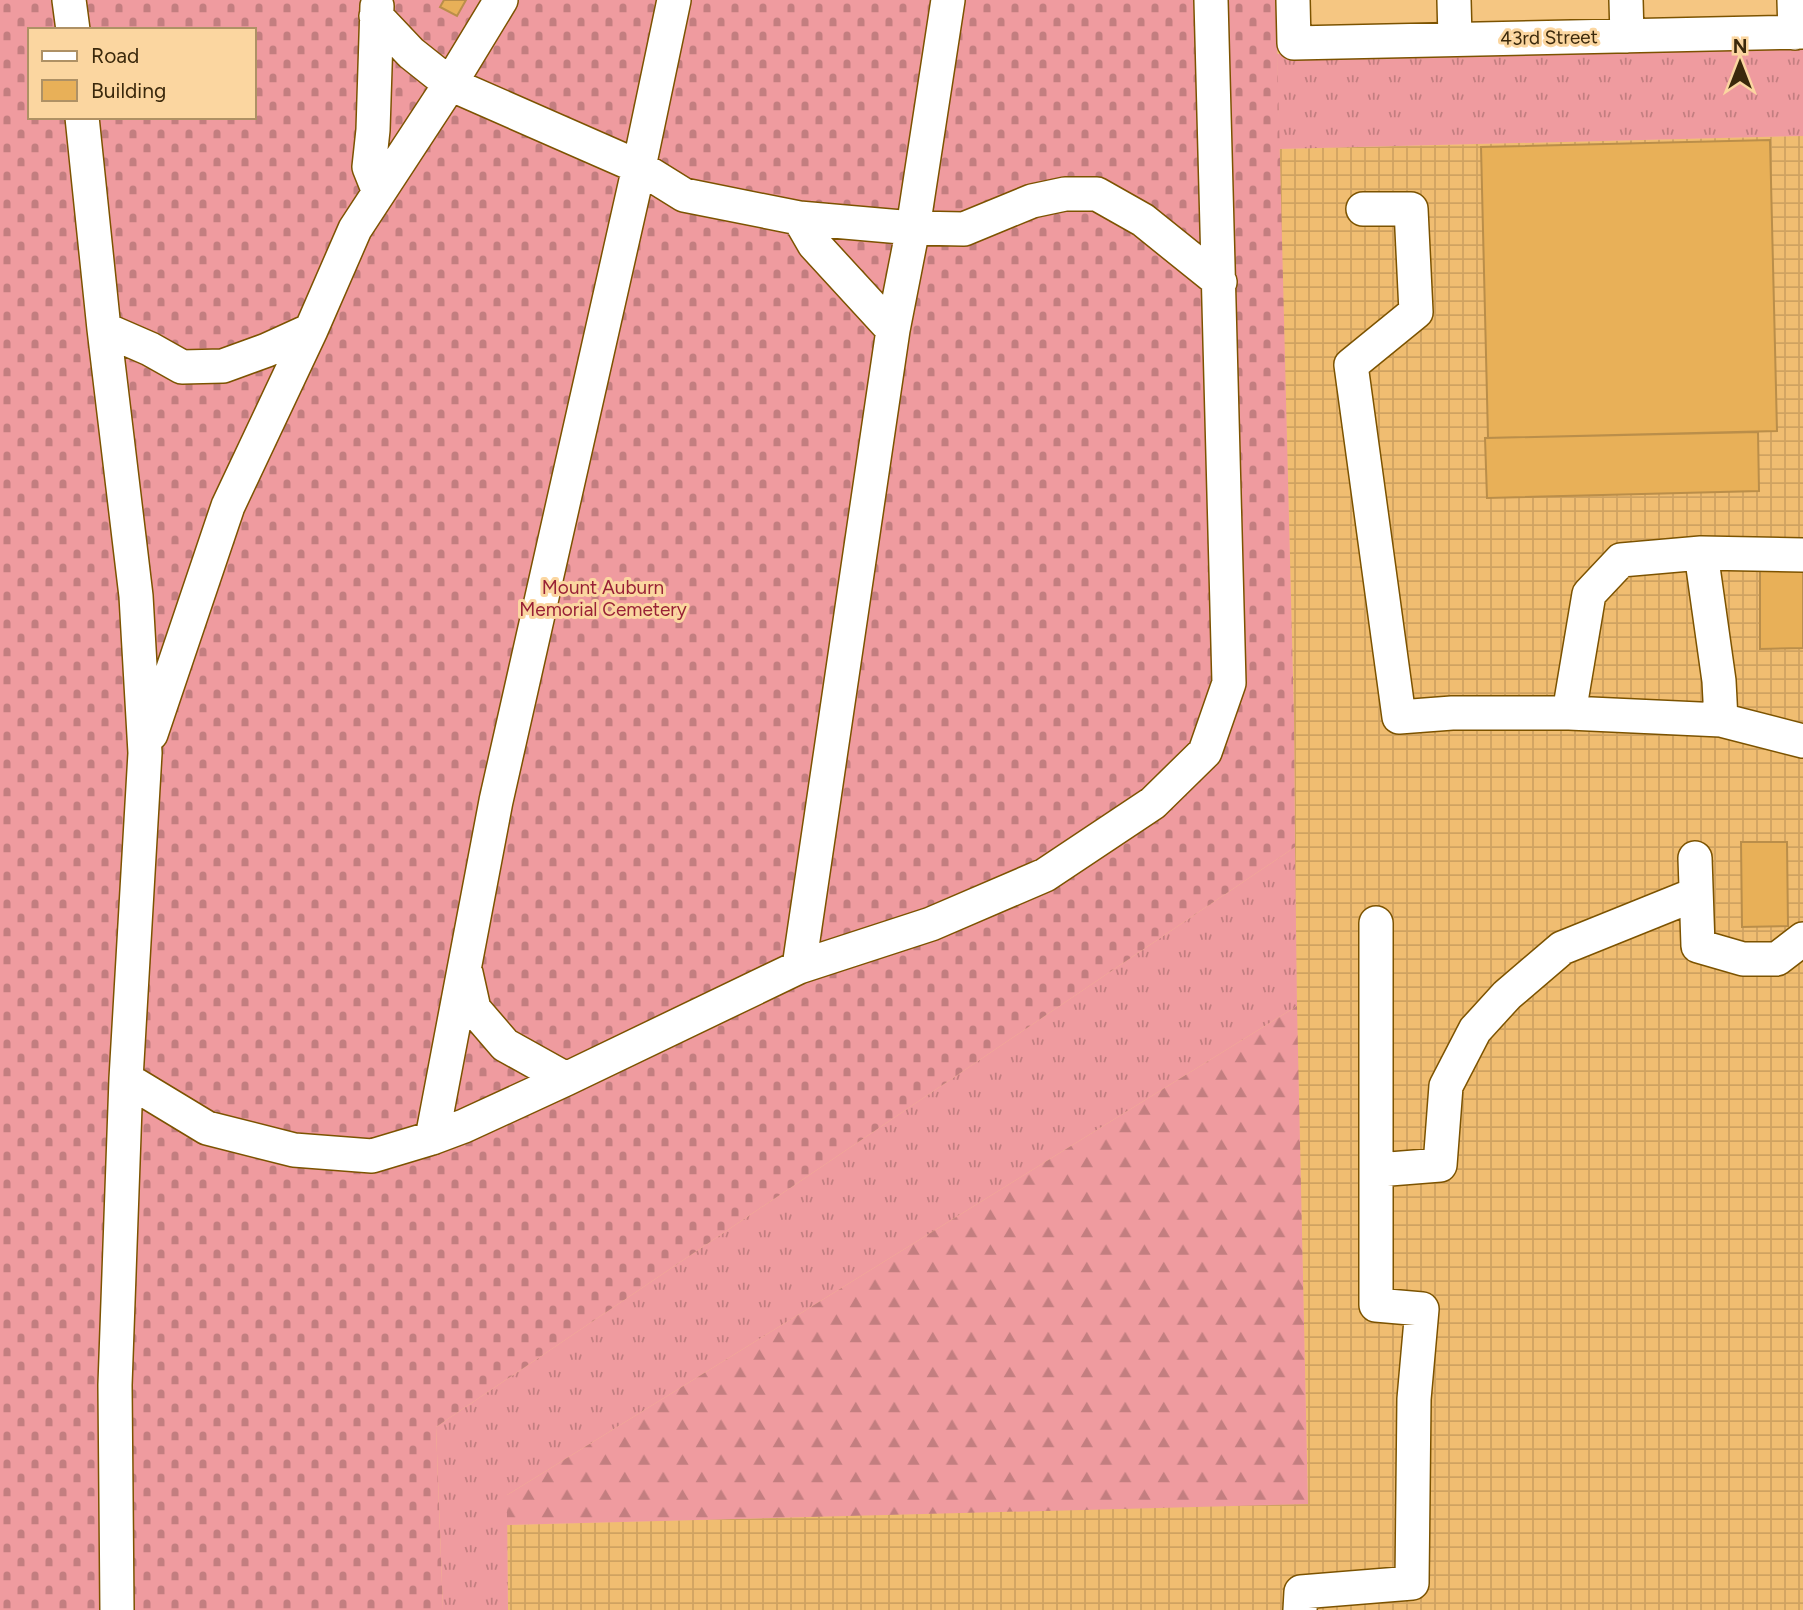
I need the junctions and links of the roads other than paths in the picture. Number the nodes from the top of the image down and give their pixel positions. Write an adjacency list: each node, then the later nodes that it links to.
1 (69, 0): 11 (street)
2 (501, 0): 15 (street)
3 (674, 0): 17 (street)
4 (947, 0): 21 (street)
5 (1211, 0): 22 (street)
6 (1293, 0): 14 (street, 43rd Street)
7 (1454, 0): 14 (street)
8 (1626, 0): 13 (street)
9 (1794, 0): 12 (street)
10 (377, 8): 15 (street); 18 (street)
11 (73, 28)
12 (1799, 32): 13 (street, 43rd Street)
13 (1626, 36): 14 (street, 43rd Street)
14 (1455, 39)
15 (450, 84): 17 (street); 18 (street)
16 (82, 119): 23 (street)
17 (639, 167): 20 (street); 36 (street)
18 (379, 192): 24 (street)
19 (1363, 209): 28 (street)
20 (799, 218): 21 (street); 25 (street)
21 (913, 228): 22 (street); 25 (street)
22 (1220, 282): 37 (street)
23 (104, 329): 24 (street); 31 (street)
24 (312, 330): 31 (street)
25 (893, 330): 37 (street)
26 (1701, 553): 27 (street); 28 (street); 29 (street)
27 (1803, 555)
28 (1569, 713): 29 (street)
29 (1721, 720): 30 (street)
30 (1803, 741)
31 (145, 753): 38 (street)
32 (1695, 858): 33 (street)
33 (1696, 894): 35 (street); 41 (street)
34 (1376, 923): 41 (street)
35 (1803, 939)
36 (465, 966): 39 (street); 40 (street)
37 (799, 967): 39 (street)
38 (127, 1079): 40 (street); 42 (street)
39 (566, 1079): 40 (street)
40 (432, 1138)
41 (1377, 1170): 43 (street)
42 (117, 1610)
43 (1300, 1610)

